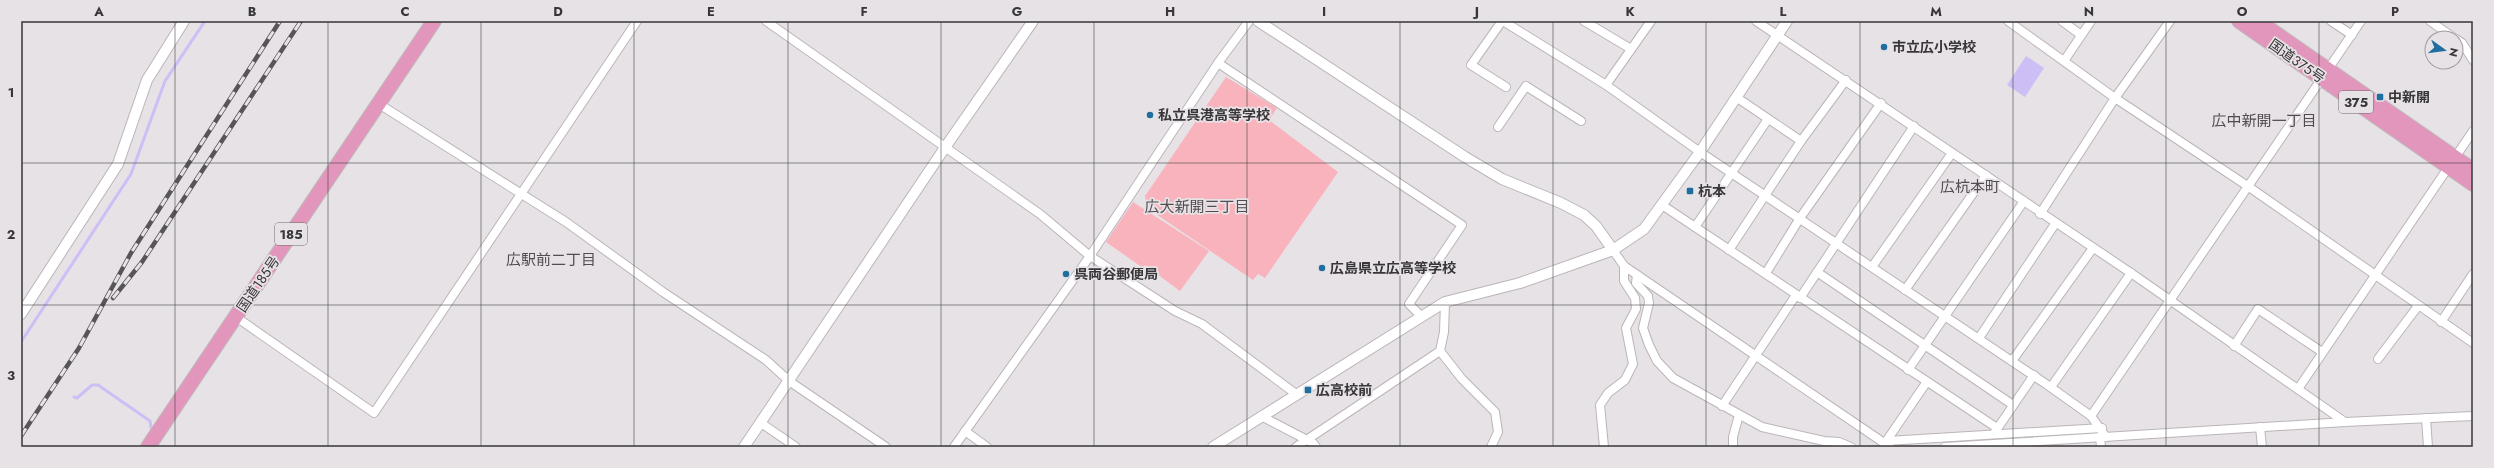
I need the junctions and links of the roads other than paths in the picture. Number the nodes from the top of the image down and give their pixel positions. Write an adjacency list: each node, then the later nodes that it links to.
1 (184, 21): 82 (street)
2 (434, 21): 40 (highway, 国道185号 / 185)
3 (637, 21): 56 (street)
4 (766, 21): 47 (street)
5 (1033, 21): 47 (street)
6 (1249, 21): 32 (street)
7 (1258, 21): 66 (street)
8 (1503, 21): 35 (street); 36 (street)
9 (1584, 21): 29 (street)
10 (1650, 21): 29 (street)
11 (1756, 21): 27 (street)
12 (1787, 21): 27 (street)
13 (2008, 21): 31 (street)
14 (2062, 21): 23 (street)
15 (2077, 21): 23 (street)
16 (2090, 21): 25 (street)
17 (2170, 21): 38 (street)
18 (2238, 21): 33 (highway, 国道375号 / 375)
19 (2258, 21): 33 (highway, 国道375号 / 375)
20 (2331, 21): 26 (street)
21 (2361, 21): 26 (street)
22 (2430, 21): 24 (street)
23 (2072, 28): 25 (street)
24 (2442, 30)
25 (2082, 35): 31 (street)
26 (2352, 35): 33 (street)
27 (1778, 36): 34 (street); 37 (street)
28 (2464, 47): 30 (street)
29 (1631, 49): 35 (street)
30 (2473, 60)
31 (2064, 61): 38 (street)
32 (1218, 63): 68 (street); 84 (street)
33 (2325, 75): 50 (highway, 国道375号 / 375); 55 (street)
34 (1846, 80): 39 (street); 46 (street)
35 (1606, 85): 48 (street)
36 (1506, 87)
37 (1736, 97): 41 (street); 48 (street)
38 (2115, 98): 55 (street); 60 (street)
39 (1880, 103): 43 (street); 61 (street)
40 (379, 104): 56 (street); 85 (highway, 国道185号 / 185)
41 (1768, 119): 46 (street); 52 (street)
42 (1582, 121): 44 (street)
43 (1914, 126): 49 (street); 64 (street)
44 (1498, 127)
45 (2473, 131): 50 (street)
46 (1801, 141): 57 (street)
47 (946, 146): 68 (street); 98 (street)
48 (1700, 152): 52 (street); 59 (street)
49 (1952, 153): 53 (street); 70 (street)
50 (2451, 162): 51 (highway, 国道375号 / 375); 54 (highway, 国道375号 / 375); 76 (street)
51 (2473, 170)
52 (1731, 172): 57 (street); 63 (street)
53 (1986, 175): 58 (street); 77 (street)
54 (2473, 184)
55 (2250, 187): 76 (street); 79 (street)
56 (520, 193): 85 (street); 98 (street)
57 (1765, 195): 61 (street); 67 (street)
58 (2024, 201): 60 (street); 83 (street)
59 (1662, 205): 63 (street); 66 (street)
60 (2040, 214): 62 (street)
61 (1800, 218): 64 (street); 72 (street)
62 (2055, 224): 65 (street); 87 (street)
63 (1695, 227): 67 (street)
64 (1836, 243): 70 (street); 71 (street)
65 (2093, 248): 73 (street); 95 (street)
66 (1613, 250): 69 (street); 80 (street)
67 (1729, 250): 72 (street)
68 (1090, 256): 102 (street); 114 (street)
69 (1624, 266): 75 (street); 131 (street)
70 (1872, 267): 77 (street)
71 (1817, 272): 78 (street); 89 (street)
72 (1766, 273): 78 (street)
73 (2131, 273): 79 (street); 100 (street)
74 (2473, 274): 86 (street)
75 (1637, 275): 93 (street); 104 (street)
76 (2375, 276): 81 (street); 92 (street)
77 (1906, 290): 83 (street)
78 (1798, 297): 93 (street); 96 (street)
79 (2171, 301): 90 (street); 107 (street)
80 (1446, 302): 84 (street); 91 (street)
81 (2418, 306): 86 (street); 94 (street)
82 (21, 314)
83 (1946, 315): 87 (street); 89 (street)
84 (1422, 316): 102 (street)
85 (236, 317): 121 (highway, 国道185号 / 185)
86 (2441, 322): 88 (street)
87 (1979, 338): 95 (street)
88 (2473, 343)
89 (1924, 346): 96 (street); 103 (street)
90 (2234, 346): 92 (street); 101 (street)
91 (1440, 351): 117 (street); 130 (street)
92 (2322, 352): 101 (street)
93 (1756, 356): 104 (street); 118 (street)
94 (2378, 359)
95 (2012, 361): 97 (street)
96 (1908, 370): 99 (street)
97 (2034, 375): 100 (street); 103 (street)
98 (789, 381): 111 (street); 124 (street)
99 (1926, 383): 115 (street); 118 (street)
100 (2051, 387): 107 (street)
101 (2298, 389): 110 (street)
102 (1296, 394): 106 (street)
103 (2013, 405): 115 (street)
104 (1722, 406): 105 (street)
105 (1739, 415): 132 (street); 133 (street)
106 (1261, 416): 117 (street); 127 (street)
107 (2091, 416): 113 (street)
108 (2473, 416): 109 (street)
109 (2426, 418): 110 (street); 137 (street)
110 (2345, 422): 112 (street)
111 (761, 423): 122 (street); 123 (street)
112 (2260, 427): 116 (street); 136 (street)
113 (2102, 428): 115 (street); 116 (street)
114 (965, 431): 125 (street); 126 (street)
115 (1995, 432): 118 (street); 120 (street)
116 (2103, 437): 119 (street); 135 (street)
117 (1309, 440): 128 (street); 129 (street)
118 (1887, 444)
119 (2033, 445): 120 (street)
120 (1994, 446): 134 (street)
121 (148, 447)
122 (744, 447)
123 (796, 447)
124 (886, 447)
125 (954, 447)
126 (987, 447)
127 (1213, 447)
128 (1296, 447)
129 (1316, 447)
130 (1491, 447)
131 (1604, 447)
132 (1733, 447)
133 (1851, 447)
134 (1945, 447)
135 (2101, 447)
136 (2262, 447)
137 (2428, 447)

